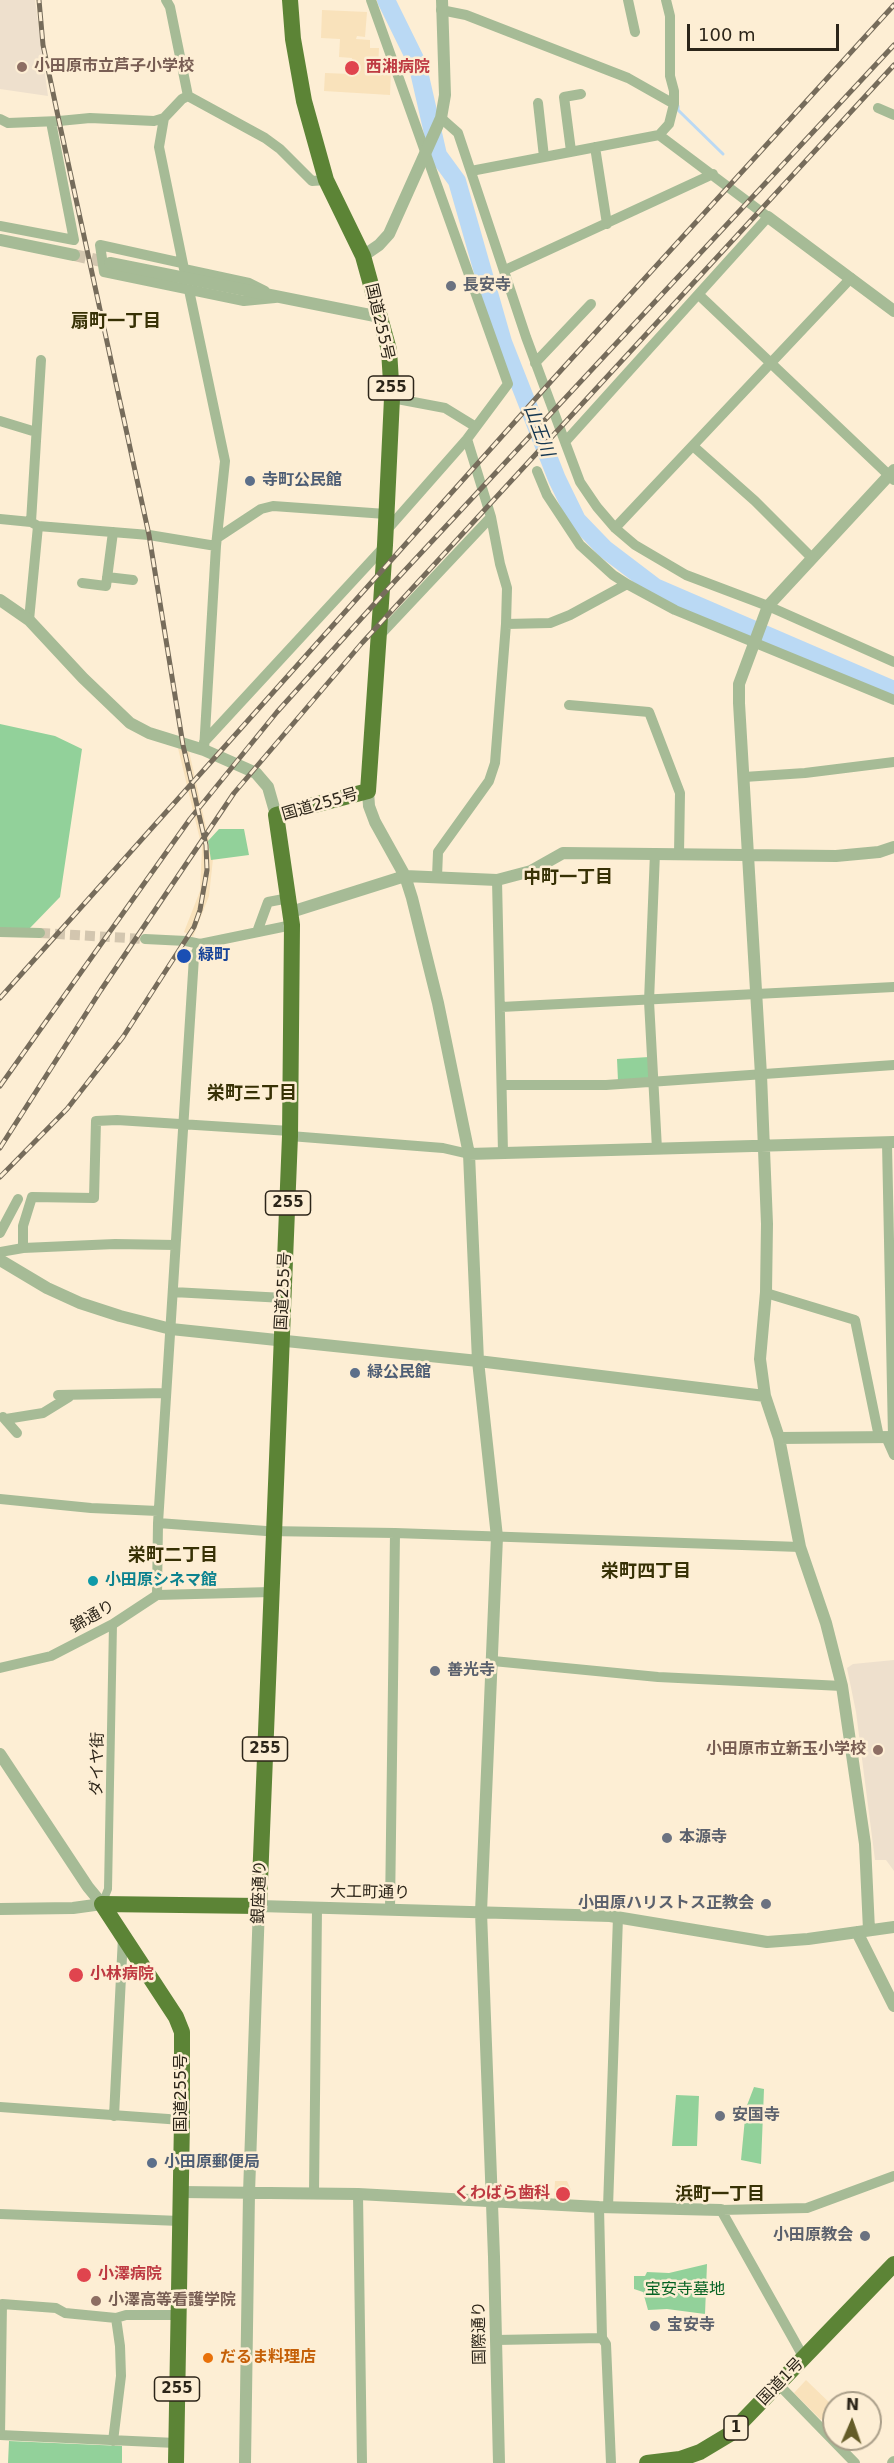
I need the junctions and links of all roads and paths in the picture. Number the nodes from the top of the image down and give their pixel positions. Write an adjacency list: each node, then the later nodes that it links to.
1 (166, 0): 9 (street)
2 (290, 0): 25 (highway, 国道255号 / 255)
3 (371, 0): 21 (street)
4 (628, 0): 7 (street)
5 (666, 0): 11 (street)
6 (442, 5): 11 (street); 15 (street)
7 (634, 32)
8 (581, 94): 20 (street)
9 (188, 96): 14 (street); 25 (street)
10 (538, 103): 22 (street)
11 (674, 104): 18 (street)
12 (878, 108): 13 (street)
13 (894, 115)
14 (165, 118): 17 (street); 33 (street)
15 (441, 118): 21 (street); 23 (street)
16 (0, 119): 17 (street)
17 (51, 122): 28 (street)
18 (659, 135): 19 (street); 24 (street)
19 (595, 147): 20 (street); 27 (street)
20 (571, 151): 22 (street)
21 (426, 153): 31 (street); 47 (street)
22 (544, 156): 23 (street)
23 (471, 171): 34 (street)
24 (713, 174): 26 (street); 27 (street)
25 (326, 180): 31 (highway, 国道255号 / 255)
26 (768, 217): 35 (street); 37 (street)
27 (607, 224): 34 (street)
28 (0, 226)
29 (0, 240): 30 (street)
30 (74, 255)
31 (363, 256): 41 (highway, 国道255号 / 255)
32 (110, 263): 38 (street)
33 (182, 263): 36 (street); 38 (street)
34 (505, 270): 44 (street)
35 (851, 278): 40 (street); 43 (street)
36 (189, 290): 38 (street); 61 (street)
37 (699, 295): 43 (street); 50 (street)
38 (278, 298): 41 (street)
39 (591, 304): 44 (street)
40 (894, 311)
41 (380, 317): 45 (highway, 国道255号 / 255)
42 (41, 360): 48 (street)
43 (771, 362): 51 (street); 53 (street)
44 (535, 363): 50 (street)
45 (392, 398): 47 (street); 54 (highway, 国道255号 / 255)
46 (0, 421): 48 (street)
47 (476, 427): 49 (street)
48 (36, 432): 57 (street)
49 (467, 439): 55 (street); 60 (street)
50 (565, 442): 58 (street)
51 (693, 446): 58 (street); 62 (street)
52 (537, 471): 66 (street)
53 (892, 475): 62 (street)
54 (386, 514): 60 (highway, 国道255号 / 255); 61 (street)
55 (491, 517): 70 (street); 71 (street)
56 (0, 519): 57 (street)
57 (34, 524): 59 (street); 69 (street)
58 (615, 528): 68 (street)
59 (113, 532): 61 (street); 63 (street)
60 (385, 538): 71 (highway, 国道255号 / 255); 76 (street)
61 (216, 542): 76 (street)
62 (812, 558): 68 (street)
63 (107, 577): 64 (street); 65 (street)
64 (133, 580)
65 (82, 583)
66 (627, 584): 70 (street); 72 (street)
67 (0, 600): 69 (street)
68 (768, 606): 72 (street); 73 (street)
69 (29, 620): 76 (street)
70 (506, 624): 86 (street)
71 (379, 636): 79 (highway, 国道255号 / 255)
72 (754, 641): 74 (street); 78 (street)
73 (894, 662)
74 (894, 700)
75 (569, 705): 83 (street)
76 (204, 746): 80 (street)
77 (894, 762): 78 (street)
78 (744, 777): 84 (street)
79 (368, 791): 80 (highway, 国道255号); 85 (street, 国際通り)
80 (276, 815): 88 (highway, 国道255号 / 255)
81 (894, 847): 84 (street)
82 (655, 853): 83 (street); 87 (street); 96 (street)
83 (679, 854): 84 (street)
84 (749, 854): 95 (street)
85 (405, 876): 86 (street); 88 (street); 108 (street, 国際通り)
86 (437, 877): 87 (street)
87 (497, 880): 97 (street)
88 (291, 912): 90 (street); 90 (street); 103 (highway, 国道255号 / 255)
89 (0, 932): 91 (street)
90 (257, 932): 93 (street)
91 (40, 933)
92 (145, 939): 93 (street)
93 (200, 944): 102 (street)
94 (894, 987): 95 (street)
95 (756, 995): 96 (street); 99 (street)
96 (650, 1001): 97 (street); 100 (street)
97 (501, 1007): 101 (street)
98 (894, 1065): 99 (street)
99 (761, 1075): 100 (street); 105 (street)
100 (654, 1081): 101 (street); 106 (street)
101 (502, 1085): 107 (street)
102 (182, 1124): 103 (street); 112 (street); 113 (street)
103 (290, 1133): 108 (street); 118 (highway, 国道255号 / 255)
104 (890, 1142): 105 (street); 111 (street)
105 (763, 1146): 106 (street); 117 (street)
106 (657, 1149): 107 (street)
107 (503, 1153): 108 (street)
108 (469, 1154): 122 (street, 国際通り)
109 (18, 1198): 110 (street)
110 (0, 1233)
111 (891, 1235): 119 (street)
112 (175, 1245): 113 (street); 116 (street)
113 (23, 1248): 114 (street)
114 (0, 1252)
115 (0, 1260): 120 (street)
116 (173, 1292): 118 (street); 120 (street)
117 (766, 1293): 126 (street); 129 (street)
118 (284, 1298): 121 (highway, 国道255号 / 255)
119 (892, 1325): 129 (street)
120 (171, 1329): 121 (street); 123 (street)
121 (281, 1341): 122 (street); 134 (highway, 国道255号 / 255)
122 (478, 1361): 126 (street); 136 (street, 国際通り)
123 (166, 1393): 125 (street); 133 (street)
124 (58, 1395): 125 (street)
125 (73, 1395): 127 (street)
126 (765, 1396): 130 (street)
127 (3, 1417): 128 (street)
128 (17, 1432)
129 (888, 1437): 130 (street); 131 (street)
130 (778, 1438): 137 (street)
131 (894, 1455)
132 (0, 1499): 133 (street)
133 (158, 1517): 134 (street); 139 (street)
134 (274, 1531): 135 (street); 138 (highway, 国道255号 / 255)
135 (395, 1533): 136 (street); 149 (street)
136 (497, 1537): 137 (street); 141 (street, 国際通り)
137 (800, 1547): 143 (street)
138 (271, 1592): 139 (street); 146 (highway, 銀座通り / 255)
139 (157, 1595): 140 (street, 錦通り)
140 (113, 1624): 142 (street, 錦通り); 145 (street, ダイヤ街)
141 (493, 1660): 143 (street); 150 (street, 国際通り)
142 (0, 1668)
143 (843, 1686): 153 (street)
144 (0, 1754): 145 (street)
145 (102, 1904): 146 (highway); 148 (street); 154 (highway, 国道255号 / 255)
146 (259, 1906): 147 (street, 大工町通り); 161 (street, 銀座通り)
147 (317, 1908): 149 (street, 大工町通り); 162 (street)
148 (0, 1909)
149 (390, 1910): 150 (street, 大工町通り)
150 (481, 1912): 151 (street, 大工町通り); 164 (street, 国際通り)
151 (618, 1917): 153 (street, 大工町通り); 165 (street)
152 (894, 1927): 153 (street, 大工町通り)
153 (863, 1931): 155 (street)
154 (123, 1935): 157 (street); 158 (highway, 国道255号 / 255)
155 (894, 2007)
156 (0, 2107): 157 (street)
157 (114, 2116): 158 (street)
158 (182, 2120): 160 (highway, 国道255号 / 255)
159 (894, 2176): 166 (street)
160 (181, 2192): 161 (street); 168 (highway, 国道255号 / 255)
161 (249, 2193): 162 (street); 181 (street, 銀座通り)
162 (314, 2193): 163 (street)
163 (358, 2194): 164 (street); 182 (street)
164 (492, 2202): 165 (street); 174 (street, 国際通り)
165 (603, 2207): 166 (street); 173 (street)
166 (721, 2210): 175 (street)
167 (0, 2214): 168 (street)
168 (180, 2221): 171 (highway, 国道255号 / 255)
169 (894, 2264): 175 (highway, 国道1号 / 1)
170 (1, 2304): 172 (street); 177 (street)
171 (178, 2315): 172 (street); 179 (highway, 国道255号 / 255)
172 (116, 2318): 178 (street)
173 (602, 2338): 174 (street); 184 (street)
174 (496, 2340): 183 (street, 国際通り)
175 (804, 2358): 176 (highway, 国道1号 / 1)
176 (779, 2385): 185 (highway, 国道1号 / 1); 186 (street)
177 (0, 2435): 178 (street)
178 (113, 2441): 179 (street)
179 (176, 2444): 180 (highway, 国道255号 / 255)
180 (176, 2463)
181 (245, 2463)
182 (362, 2463)
183 (499, 2463)
184 (611, 2463)
185 (647, 2463)
186 (855, 2463)

